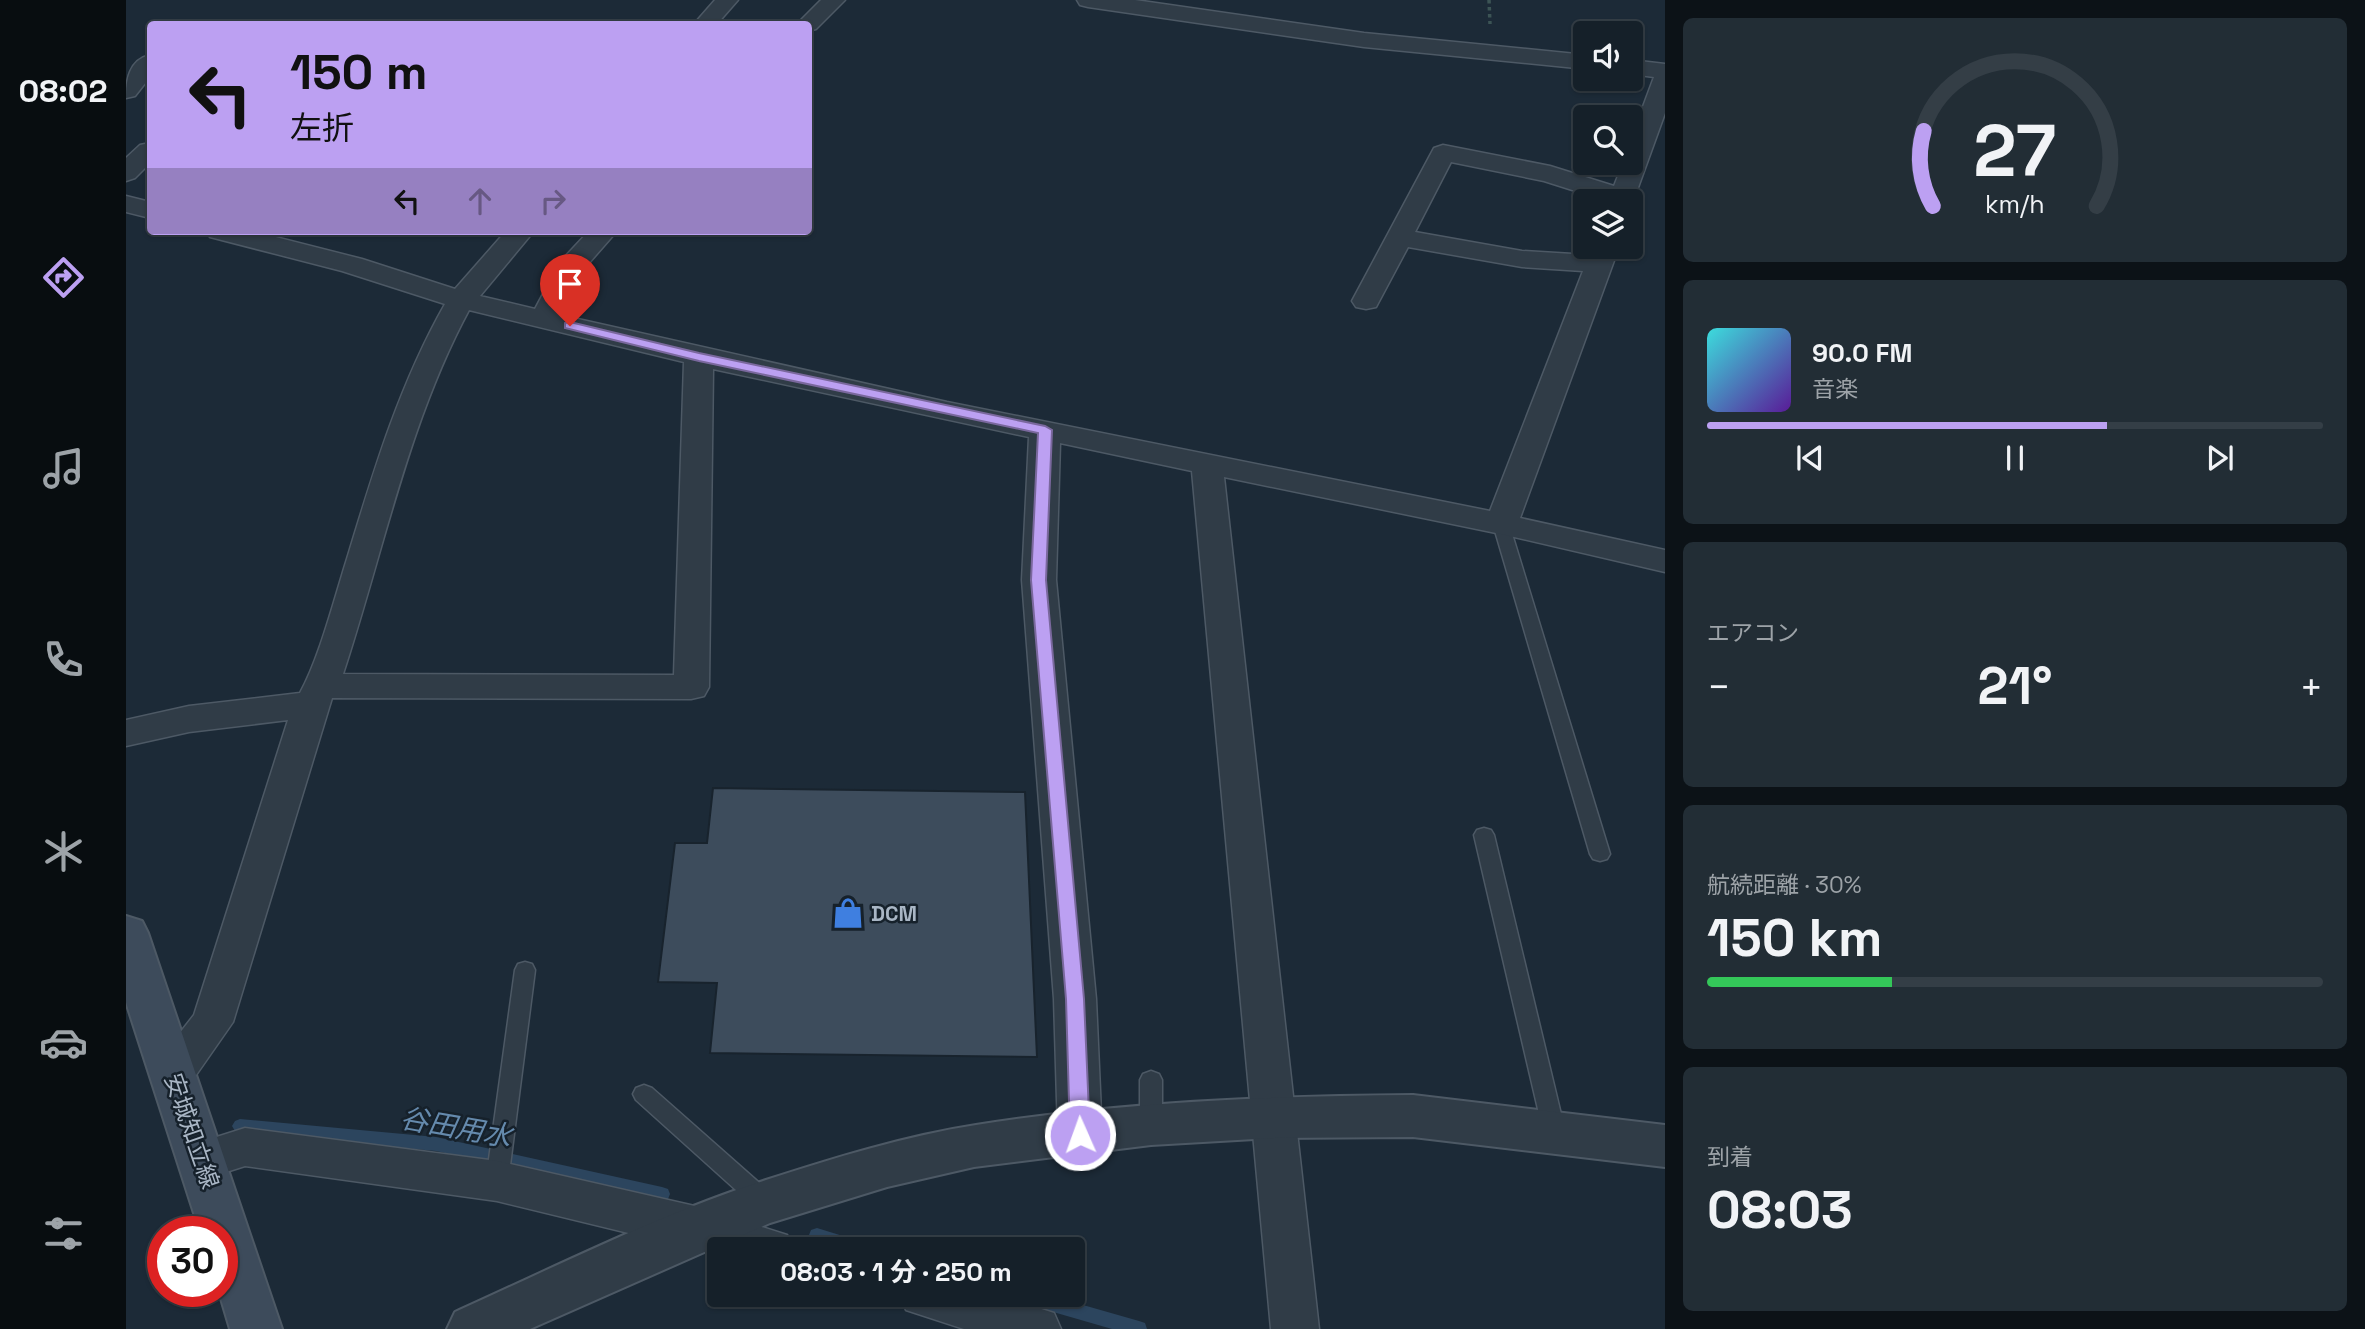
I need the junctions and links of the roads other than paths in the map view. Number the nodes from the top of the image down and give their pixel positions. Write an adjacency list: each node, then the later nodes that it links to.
1 (727, 0): 4 (street)
2 (834, 0): 5 (street)
3 (1088, 0): 6 (street)
4 (708, 21)
5 (811, 21)
6 (1573, 61)
7 (147, 66): 11 (street)
8 (1643, 68): 9 (street)
9 (1665, 71)
10 (1665, 78): 15 (street)
11 (126, 91)
12 (147, 152): 13 (street)
13 (126, 173)
14 (1591, 189): 22 (street)
15 (1626, 189)
16 (126, 204): 17 (street)
17 (147, 208)
18 (244, 235): 23 (street)
19 (331, 235): 23 (street)
20 (518, 235): 26 (street)
21 (600, 235): 28 (street)
22 (1399, 237): 24 (street); 27 (street)
23 (312, 256): 26 (street)
24 (1573, 256)
25 (1601, 259): 32 (street)
26 (461, 300): 28 (street); 34 (street)
27 (1366, 301)
28 (544, 319): 29 (street)
29 (699, 357): 30 (street); 34 (street)
30 (1045, 430): 31 (street); 43 (street)
31 (1207, 464): 32 (street); 42 (street)
32 (1501, 524): 33 (street); 37 (lane)
33 (1665, 561)
34 (316, 695): 35 (street); 40 (street)
35 (126, 733)
36 (1485, 835): 44 (lane)
37 (1600, 854)
38 (126, 933): 40 (main road, 安城知立線)
39 (525, 970): 47 (lane)
40 (172, 1075): 46 (main road, 安城知立線)
41 (644, 1094): 48 (lane)
42 (1274, 1117): 43 (street); 44 (street); 55 (street)
43 (1080, 1135): 48 (street)
44 (1555, 1135): 45 (street)
45 (1665, 1146)
46 (201, 1161): 47 (street); 52 (main road, 安城知立線)
47 (498, 1176): 49 (street)
48 (765, 1202): 49 (street)
49 (699, 1228): 50 (street); 53 (street)
50 (728, 1237)
51 (963, 1307): 54 (street)
52 (256, 1329)
53 (473, 1329)
54 (1037, 1329)
55 (1295, 1329)

